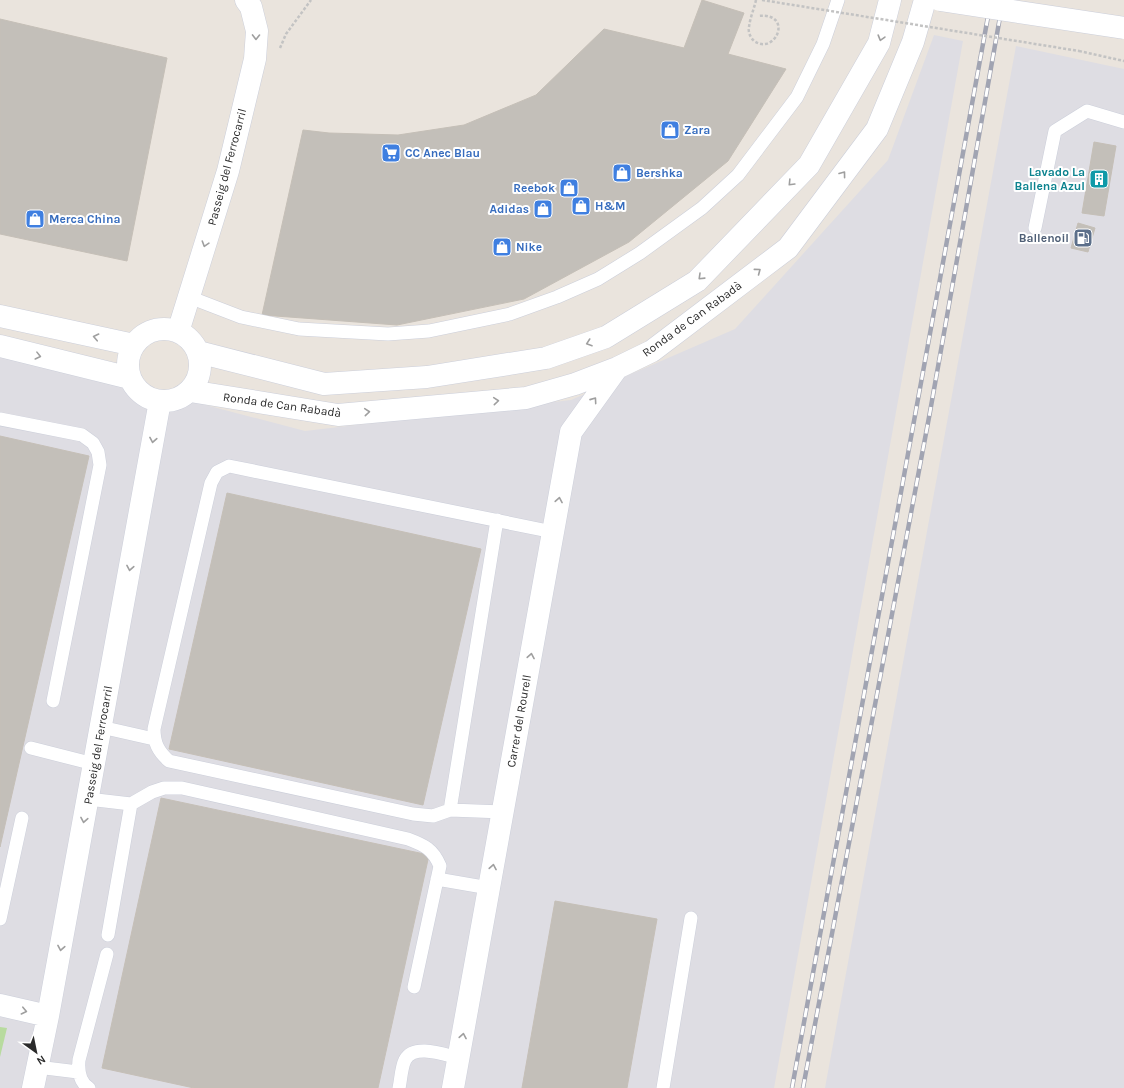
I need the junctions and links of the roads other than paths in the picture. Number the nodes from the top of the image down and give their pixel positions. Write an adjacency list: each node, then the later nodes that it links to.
1 (246, 0): 9 (street, Passeig del Ferrocarril, one-way to 9)
2 (838, 0): 9 (lane)
3 (890, 0): 14 (street, one-way to 14)
4 (925, 0): 15 (street, Ronda de Can Rabadà, one-way to 4)
5 (940, 0): 6 (street, bridge)
6 (1124, 28)
7 (1124, 122): 8 (lane)
8 (1034, 228)
9 (189, 297): 11 (street, Passeig del Ferrocarril)
10 (0, 316): 13 (street, one-way to 10)
11 (178, 332): 13 (street); 14 (street)
12 (0, 346): 16 (street, one-way to 16)
13 (134, 346): 16 (street)
14 (198, 352): 17 (street)
15 (617, 368): 17 (street, Ronda de Can Rabadà, one-way to 15); 21 (street, Carrer del Rourell, one-way to 15)
16 (130, 378): 18 (street)
17 (190, 391): 18 (street)
18 (160, 402): 23 (street, Passeig del Ferrocarril, one-way to 23)
19 (0, 418): 22 (lane)
20 (497, 520): 21 (lane); 24 (lane); 29 (lane)
21 (553, 532): 30 (street, Carrer del Rourell, one-way to 21)
22 (53, 701)
23 (101, 727): 24 (lane); 26 (street, Passeig del Ferrocarril)
24 (154, 739): 29 (lane)
25 (31, 748): 26 (lane)
26 (94, 764): 27 (street, Passeig del Ferrocarril)
27 (88, 799): 28 (lane); 40 (street, Passeig del Ferrocarril, one-way to 40)
28 (132, 804): 32 (lane); 36 (lane)
29 (450, 810): 30 (lane)
30 (503, 812): 33 (street, Carrer del Rourell, one-way to 30)
31 (22, 818): 35 (lane)
32 (437, 879): 33 (lane); 38 (lane)
33 (489, 888): 41 (street, Carrer del Rourell, one-way to 33)
34 (691, 918): 47 (lane)
35 (0, 919)
36 (108, 935)
37 (107, 954): 42 (lane)
38 (414, 987)
39 (0, 1005): 40 (street, one-way to 40)
40 (48, 1016): 43 (street, Passeig del Ferrocarril)
41 (459, 1058): 45 (lane); 46 (street, Carrer del Rourell)
42 (78, 1072): 43 (lane); 44 (lane)
43 (35, 1078)
44 (90, 1088)
45 (399, 1088)
46 (453, 1088)
47 (664, 1088)

